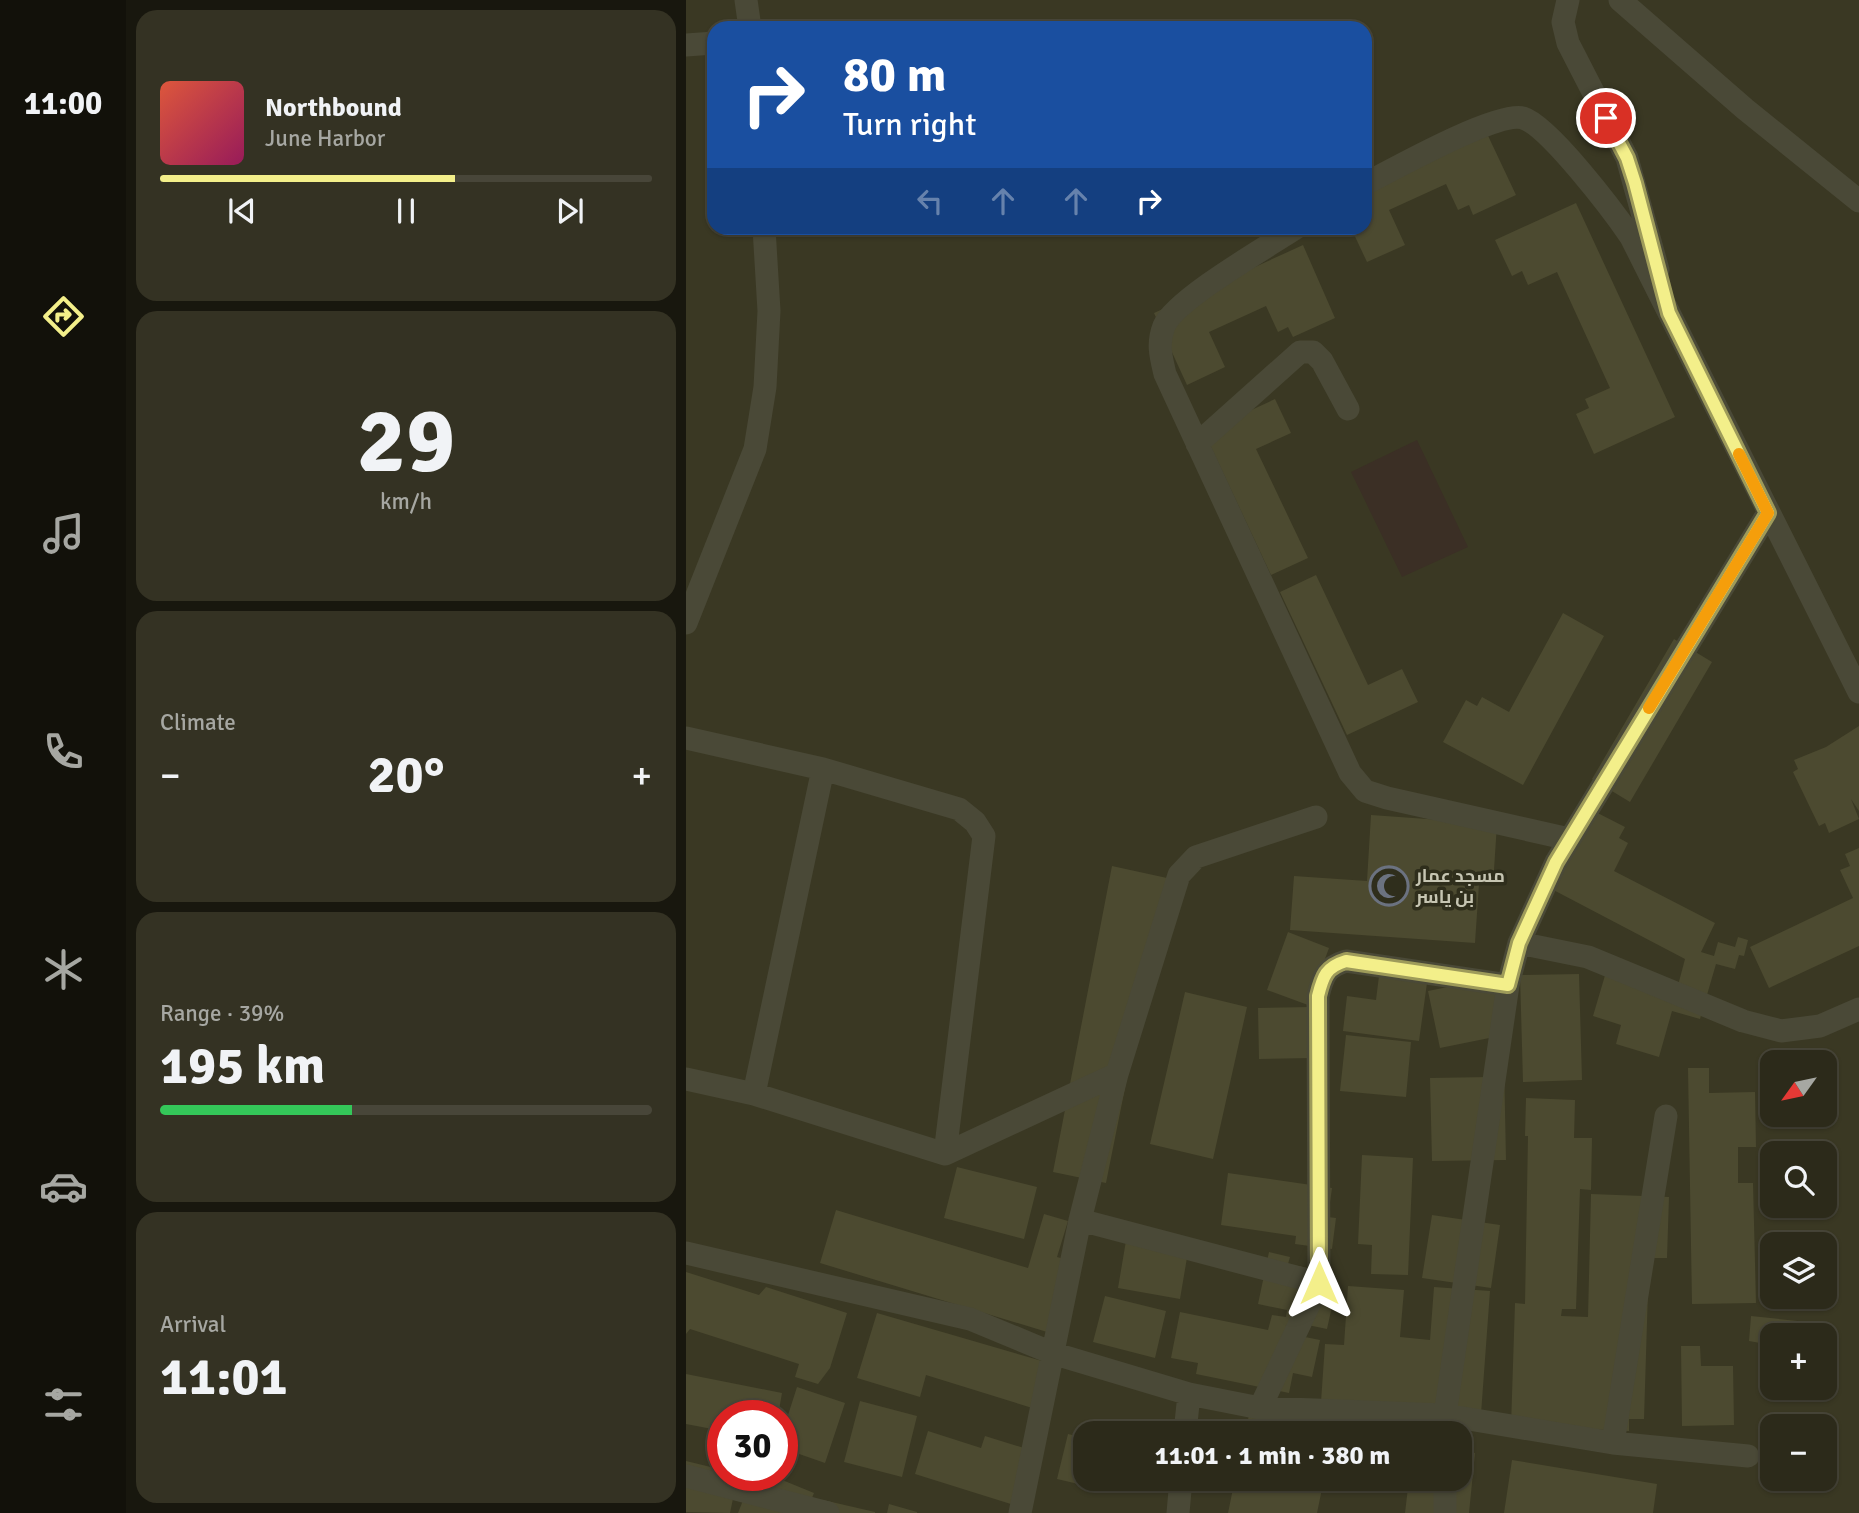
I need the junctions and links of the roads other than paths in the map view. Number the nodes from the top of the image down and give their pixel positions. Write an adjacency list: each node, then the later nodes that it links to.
1 (746, 0): 4 (street)
2 (1568, 0): 11 (street)
3 (1620, 0): 8 (street)
4 (749, 21)
5 (707, 44): 6 (street)
6 (686, 45)
7 (1372, 181): 11 (street)
8 (1859, 201)
9 (764, 235): 15 (street)
10 (1286, 235): 13 (street)
11 (1669, 313): 14 (street)
12 (1348, 409): 13 (street)
13 (1197, 444): 20 (street)
14 (1768, 513): 16 (street); 20 (street)
15 (686, 624)
16 (1859, 692)
17 (686, 738): 18 (street)
18 (823, 769): 26 (street); 28 (street)
19 (1316, 817): 24 (street)
20 (1569, 839): 21 (street)
21 (1519, 943): 22 (street); 23 (street)
22 (1508, 985): 31 (street); 37 (street)
23 (1859, 1009)
24 (1117, 1074): 28 (street); 29 (street)
25 (686, 1079): 26 (street)
26 (754, 1094): 28 (street)
27 (1666, 1116): 39 (street)
28 (945, 1154)
29 (1080, 1220): 31 (street); 32 (street)
30 (686, 1253): 32 (street)
31 (1319, 1283): 34 (street)
32 (1052, 1353): 33 (street); 45 (street)
33 (1189, 1394): 34 (street); 35 (street)
34 (1260, 1408): 36 (street)
35 (1186, 1421)
36 (1410, 1421)
37 (1445, 1421)
38 (1472, 1427): 39 (street)
39 (1613, 1443): 40 (street)
40 (1748, 1456)
41 (686, 1476): 44 (street)
42 (1180, 1491): 46 (street)
43 (1445, 1491): 47 (street)
44 (828, 1513)
45 (1020, 1513)
46 (1178, 1513)
47 (1445, 1513)

